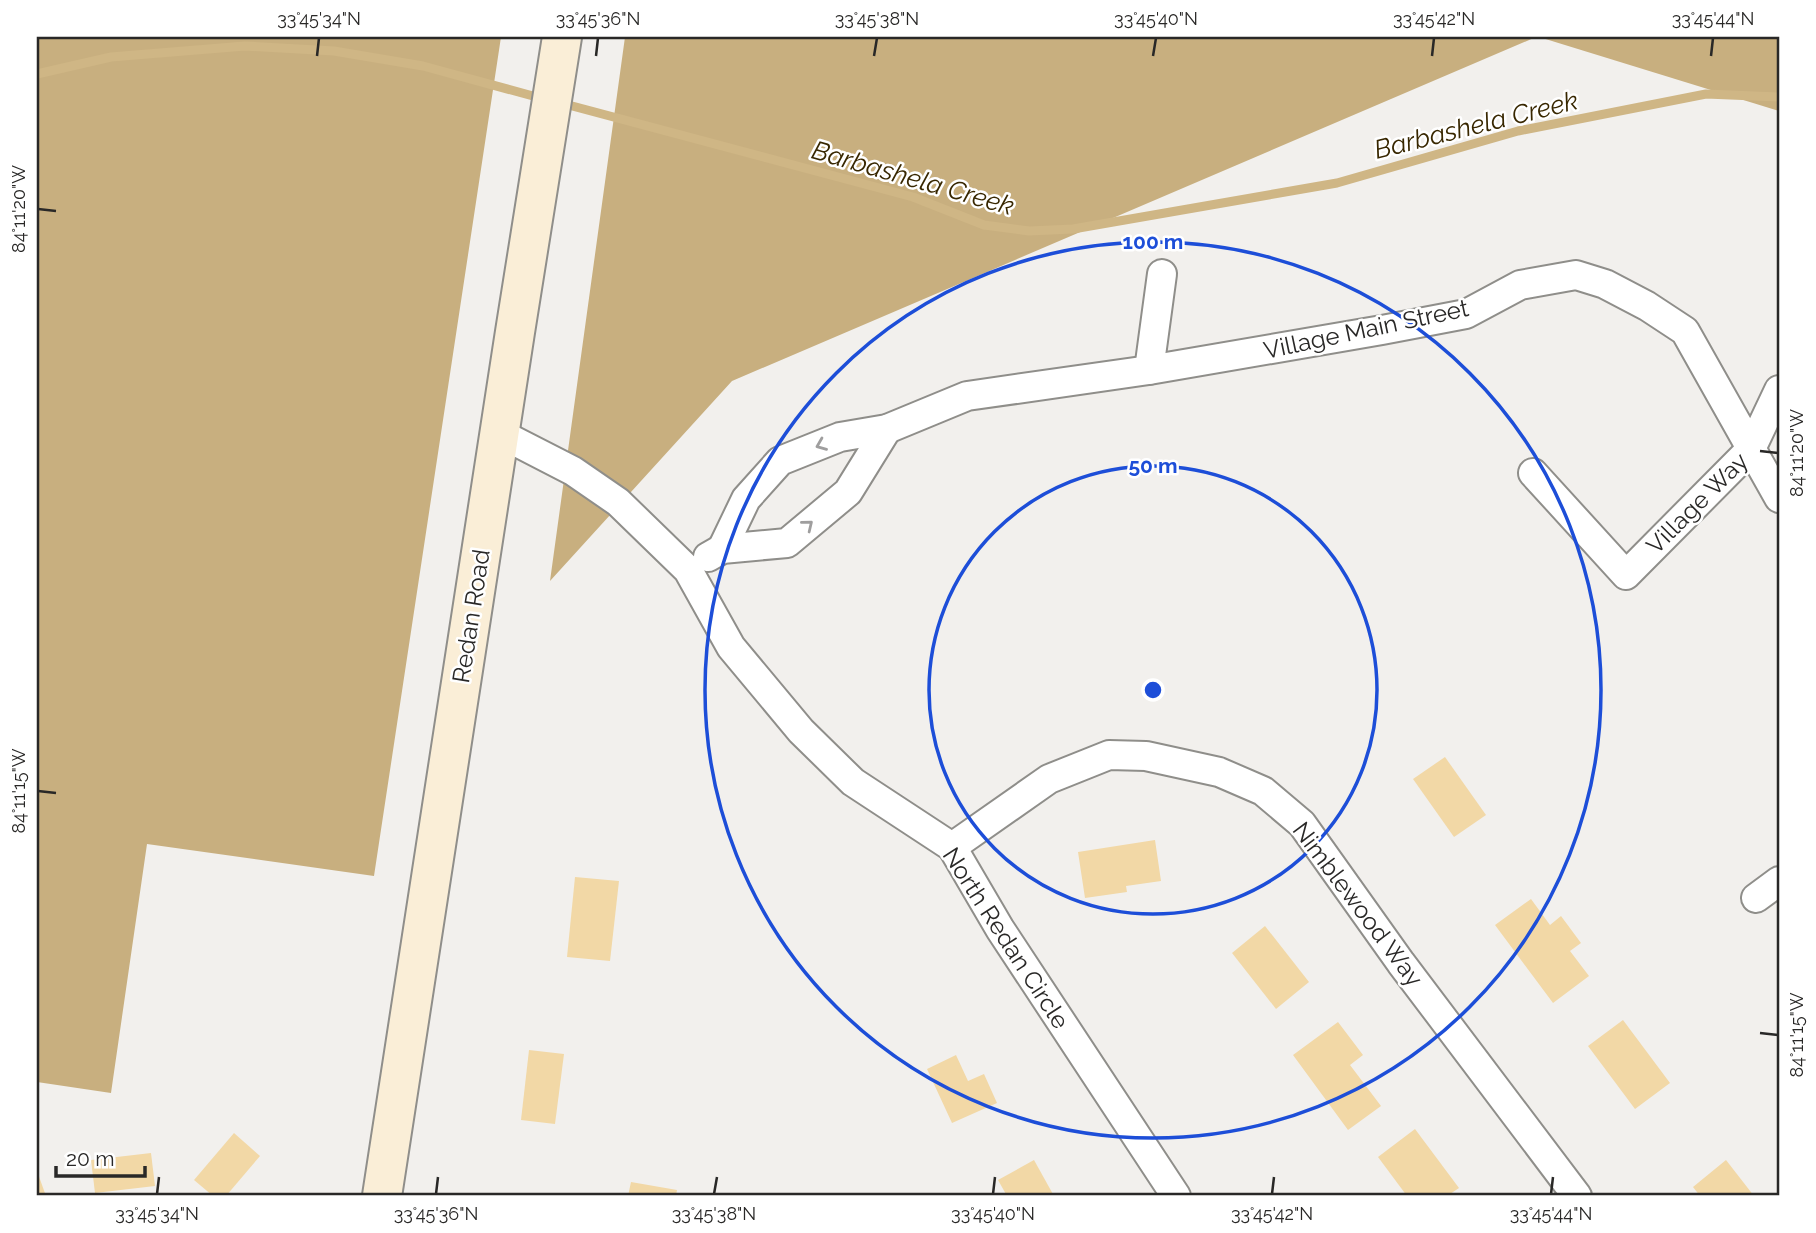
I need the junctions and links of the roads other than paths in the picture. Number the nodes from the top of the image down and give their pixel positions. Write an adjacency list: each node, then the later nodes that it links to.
1 (562, 37): 6 (main road, Redan Road)
2 (1163, 274): 3 (street)
3 (1149, 370): 5 (street, Village Main Street); 7 (street, Village Main Street)
4 (1779, 390): 7 (street, Village Way)
5 (887, 429): 10 (street, one-way to 5); 10 (street, Village Main Street, one-way to 10)
6 (499, 433): 11 (street, North Redan Circle); 15 (main road, Redan Road)
7 (1751, 449): 8 (street, Village Way); 9 (street, Village Main Street)
8 (1533, 473)
9 (1779, 498)
10 (722, 549): 11 (street)
11 (688, 570): 12 (street, North Redan Circle)
12 (952, 846): 16 (street, North Redan Circle); 17 (street, Nimblewood Way)
13 (1779, 881): 14 (street)
14 (1756, 898)
15 (382, 1196)
16 (1176, 1196)
17 (1577, 1196)

